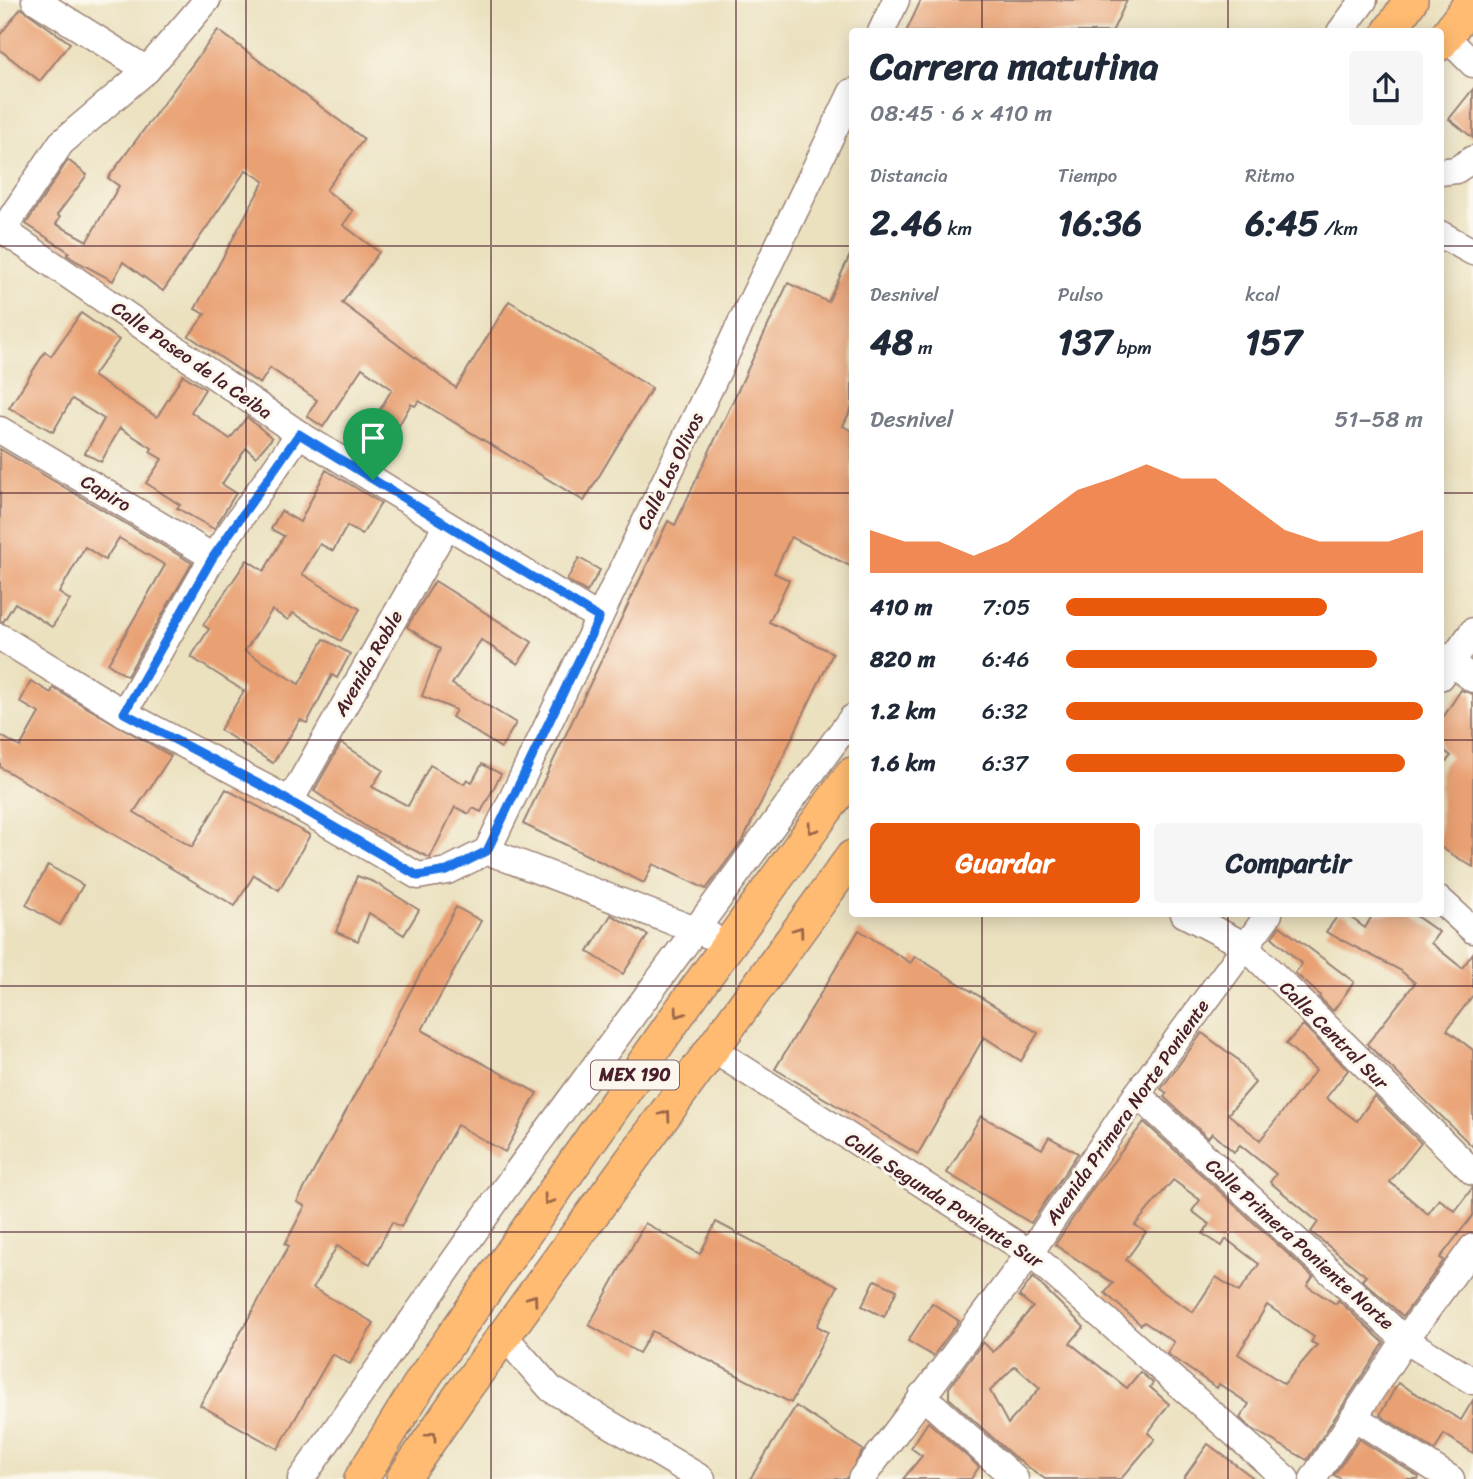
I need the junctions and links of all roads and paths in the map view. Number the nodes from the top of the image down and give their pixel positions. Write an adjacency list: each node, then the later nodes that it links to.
1 (35, 0): 13 (street)
2 (207, 0): 13 (street)
3 (896, 0): 7 (street)
4 (1364, 0): 8 (street)
5 (1411, 0): 9 (main road)
6 (1473, 0): 10 (main road)
7 (883, 28)
8 (1343, 28)
9 (1392, 28)
10 (1444, 39)
11 (1444, 41): 12 (street)
12 (1473, 64)
13 (147, 70): 20 (street, Calle Paseo de la Ceiba)
14 (849, 98): 23 (street, Calle Los Olivos)
15 (1473, 159): 16 (street)
16 (1444, 172)
17 (1444, 236): 18 (street)
18 (1473, 252)
19 (0, 430): 22 (street, Capiro)
20 (299, 434): 21 (street, Calle Paseo de la Ceiba); 22 (street)
21 (447, 525): 23 (street, Calle Paseo de la Ceiba); 31 (street, Avenida Roble)
22 (213, 557): 28 (street)
23 (599, 618): 32 (street, Calle Los Olivos)
24 (1473, 631): 26 (street)
25 (0, 638): 28 (street)
26 (1444, 664): 27 (street)
27 (1473, 679)
28 (124, 713): 31 (street)
29 (849, 722): 37 (street)
30 (849, 778): 39 (main road, MEX 190, one-way to 39)
31 (289, 801): 32 (street)
32 (487, 851): 37 (street)
33 (849, 861): 41 (main road, MEX 190, one-way to 33)
34 (1444, 904): 38 (street)
35 (1190, 917): 40 (street, Calle Central Sur)
36 (1267, 917): 40 (street, Avenida Primera Norte Poniente)
37 (697, 929): 39 (street); 52 (street)
38 (1473, 930)
39 (729, 944): 48 (main road, MEX 190, one-way to 48)
40 (1244, 945): 42 (street, Avenida Primera Norte Poniente); 43 (street, Calle Central Sur)
41 (714, 1050): 45 (street, Calle Segunda Poniente Sur); 46 (main road, MEX 190, one-way to 41)
42 (1137, 1094): 45 (street, Avenida Primera Norte Poniente); 47 (street, Calle Primera Poniente Norte)
43 (1473, 1172)
44 (1473, 1247): 47 (street)
45 (1030, 1253): 50 (street, Avenida Primera Norte Poniente); 59 (street, Calle Segunda Poniente Sur)
46 (505, 1338): 55 (main road, MEX 190, one-way to 46); 56 (street)
47 (1405, 1340): 49 (street, Calle Primera Poniente Norte); 51 (street)
48 (423, 1379): 53 (main road, MEX 190); 54 (main road, MEX 190)
49 (1473, 1381)
50 (922, 1395): 57 (street, Avenida Primera Norte Poniente); 58 (street)
51 (1353, 1418): 60 (street); 61 (street)
52 (301, 1479)
53 (348, 1479)
54 (362, 1479)
55 (403, 1479)
56 (702, 1479)
57 (860, 1479)
58 (1015, 1479)
59 (1286, 1479)
60 (1313, 1479)
61 (1451, 1479)

